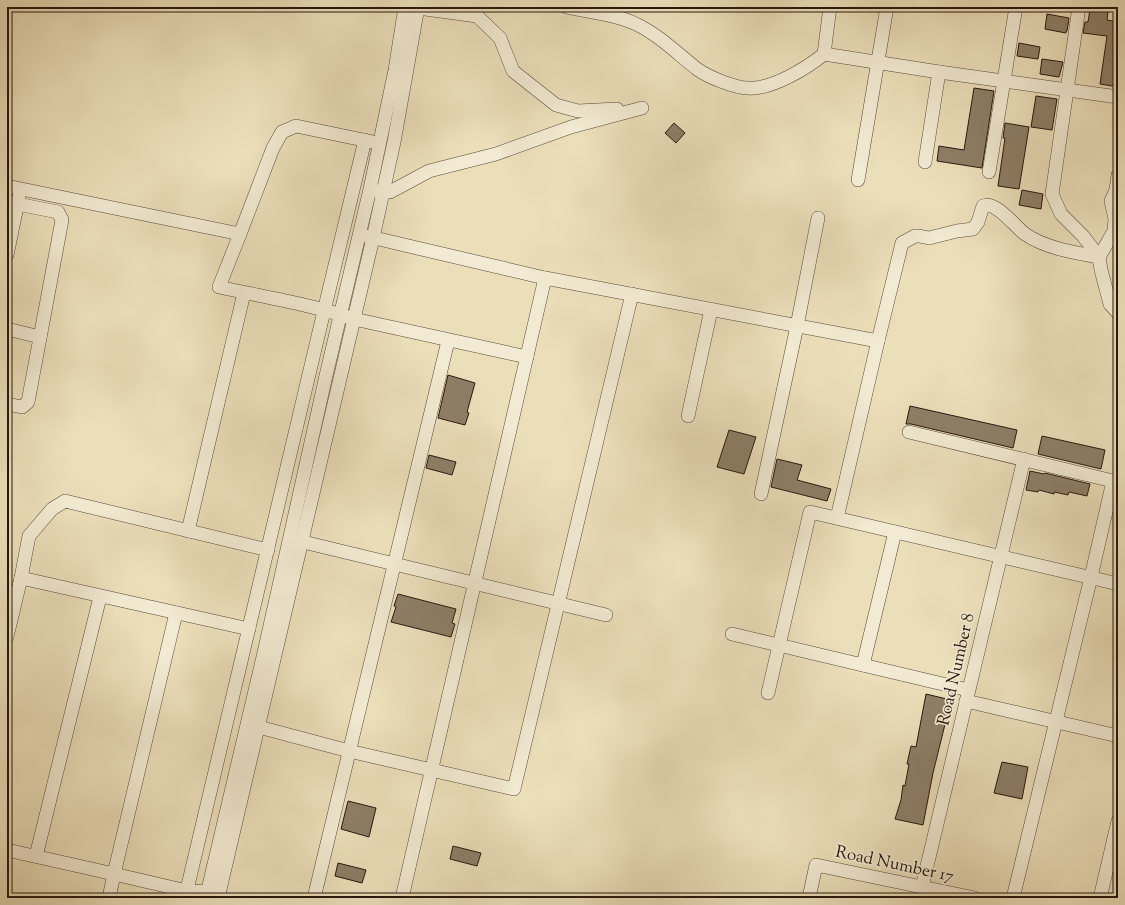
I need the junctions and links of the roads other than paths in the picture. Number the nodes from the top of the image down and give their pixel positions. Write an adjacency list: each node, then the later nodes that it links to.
1 (414, 7): 14 (street); 22 (street); 22 (street)
2 (566, 7): 7 (street)
3 (830, 7): 7 (street)
4 (887, 7): 8 (street)
5 (1016, 7): 10 (street)
6 (1079, 7): 11 (street)
7 (824, 54): 8 (street)
8 (878, 63): 9 (street); 18 (street)
9 (939, 72): 10 (street); 15 (street)
10 (1004, 80): 11 (street); 16 (street)
11 (1066, 90): 12 (street); 29 (street)
12 (1118, 97)
13 (365, 140): 14 (street); 25 (street); 34 (street)
14 (380, 144): 21 (street)
15 (925, 162)
16 (990, 172)
17 (1118, 175): 29 (street)
18 (858, 180)
19 (7, 186): 20 (street)
20 (20, 189): 23 (street); 25 (street)
21 (370, 189): 22 (street); 26 (street)
22 (383, 192): 27 (street)
23 (12, 203): 28 (street); 40 (street)
24 (818, 218): 38 (street)
25 (240, 234): 31 (street)
26 (360, 235): 27 (street); 36 (street)
27 (373, 238): 30 (street); 37 (street)
28 (7, 255)
29 (1099, 257): 35 (street); 42 (street)
30 (545, 278): 32 (street); 43 (street)
31 (244, 293): 34 (street); 51 (street)
32 (632, 294): 33 (street); 62 (street)
33 (711, 310): 38 (street); 45 (street)
34 (324, 311): 36 (street); 54 (street)
35 (1118, 313)
36 (341, 315): 37 (street); 53 (street)
37 (354, 319): 41 (street); 53 (street)
38 (797, 326): 42 (street); 49 (street)
39 (7, 329): 40 (street)
40 (40, 337): 44 (street)
41 (448, 341): 43 (street); 56 (street)
42 (878, 341): 50 (street)
43 (527, 357): 59 (street)
44 (7, 404)
45 (688, 416)
46 (909, 432): 47 (street)
47 (1024, 459): 48 (street); 55 (street, Road Number 8)
48 (1115, 482): 57 (street)
49 (761, 494)
50 (837, 518): 52 (street); 68 (street)
51 (188, 530): 54 (street); 58 (street)
52 (895, 532): 55 (street); 69 (street)
53 (296, 540): 56 (street); 73 (street)
54 (268, 550): 65 (street)
55 (1000, 556): 57 (street); 71 (street, Road Number 8)
56 (394, 564): 59 (street); 75 (street)
57 (1091, 577): 60 (street); 72 (street)
58 (21, 578): 61 (street); 67 (street)
59 (475, 583): 62 (street); 76 (street)
60 (1118, 584)
61 (100, 596): 63 (street); 79 (street)
62 (558, 603): 64 (street); 76 (street)
63 (176, 613): 65 (street); 80 (street)
64 (606, 615)
65 (250, 629): 82 (street)
66 (732, 634): 68 (street)
67 (7, 637)
68 (779, 645): 69 (street); 70 (street)
69 (863, 665): 71 (street)
70 (768, 693)
71 (967, 696): 72 (street); 81 (street, Road Number 8)
72 (1056, 722): 74 (street); 89 (street)
73 (253, 726): 75 (street); 83 (street)
74 (1118, 736)
75 (349, 750): 76 (street); 85 (street)
76 (432, 770): 86 (street)
77 (1118, 821): 90 (street)
78 (7, 850): 79 (street)
79 (36, 856): 80 (street)
80 (114, 874): 82 (street); 84 (street)
81 (922, 887): 87 (street, Road Number 17); 88 (street, Road Number 17)
82 (186, 894): 83 (street)
83 (213, 895)
84 (109, 898)
85 (314, 898)
86 (402, 898)
87 (810, 898)
88 (975, 898)
89 (1013, 898)
90 (1100, 898)

